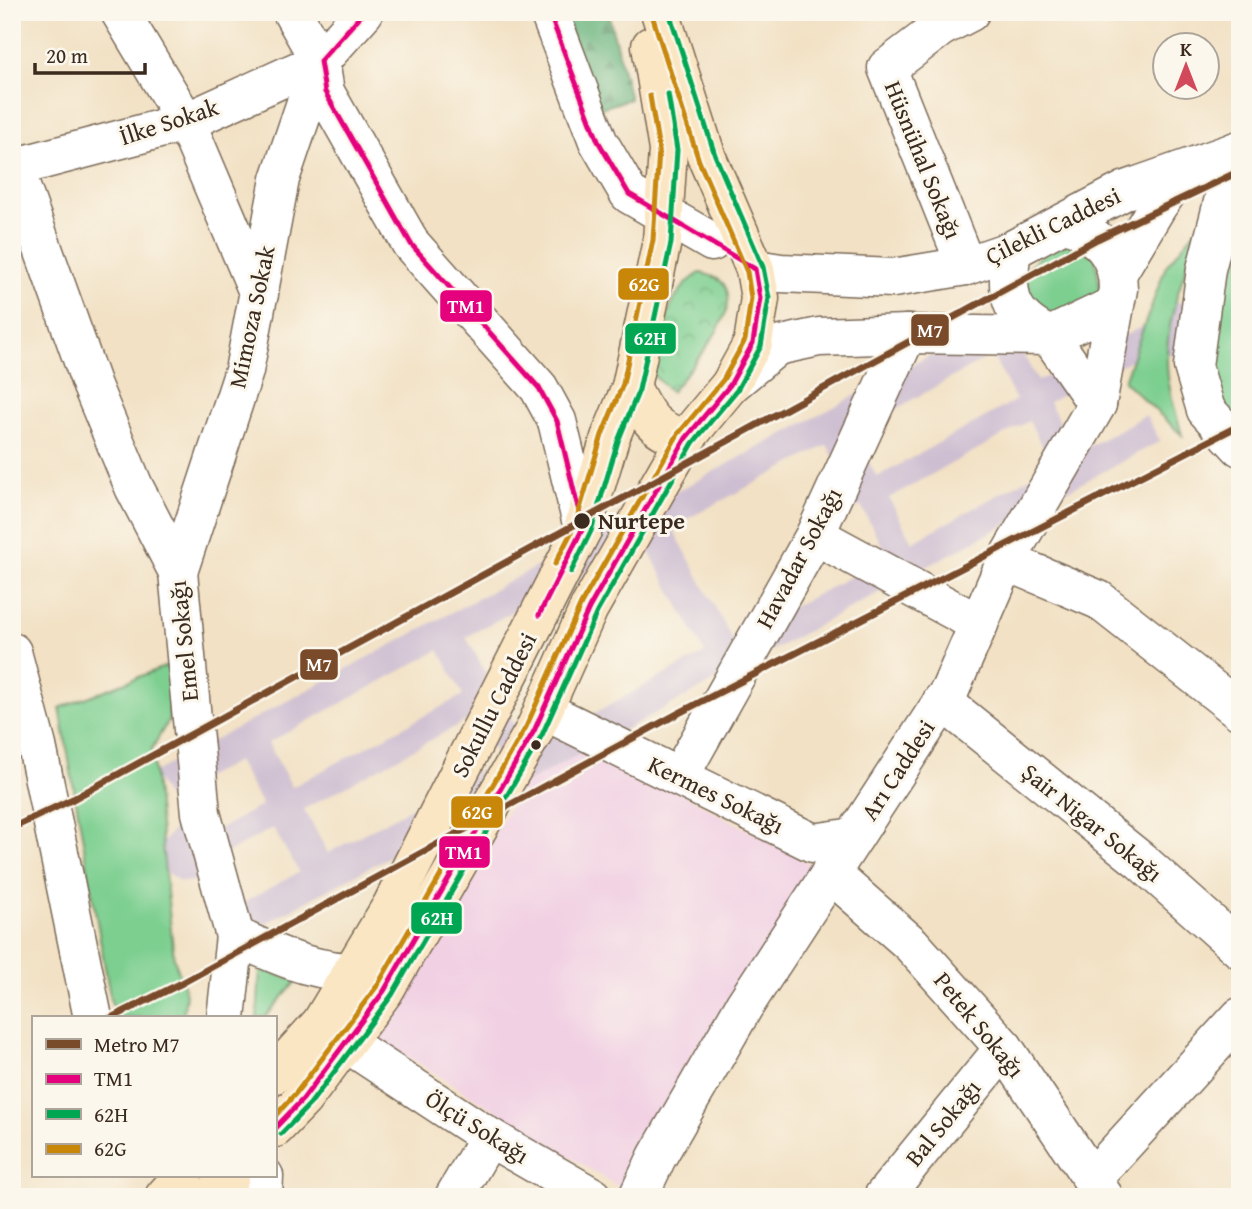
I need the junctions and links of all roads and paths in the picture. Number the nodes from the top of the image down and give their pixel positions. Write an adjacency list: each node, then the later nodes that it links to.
1 (120, 12): 9 (street)
2 (292, 12): 8 (street)
3 (364, 12): 8 (street)
4 (549, 12): 14 (street)
5 (645, 12): 14 (main road, Sokullu Caddesi)
6 (660, 12): 18 (main road, Sokullu Caddesi)
7 (947, 17): 17 (street, Hüsnühal Sokağı)
8 (320, 61): 9 (street, İlke Sokak); 20 (street, Mimoza Sokak); 28 (street)
9 (186, 122): 11 (street, İlke Sokak); 20 (street)
10 (1238, 150): 12 (street, Çilekli Caddesi); 27 (street)
11 (13, 166): 31 (street, Emel Sokağı)
12 (1182, 173): 13 (street, Çilekli Caddesi); 19 (street, Çilekli Caddesi)
13 (1066, 222): 16 (street, Çilekli Caddesi); 19 (street)
14 (663, 228): 15 (street); 24 (main road, Sokullu Caddesi)
15 (712, 242): 18 (main road)
16 (1012, 250): 17 (street, Çilekli Caddesi); 22 (street)
17 (966, 266): 18 (street, Çilekli Caddesi)
18 (755, 269): 23 (main road, Sokullu Caddesi)
19 (1115, 289): 22 (street); 25 (street)
20 (259, 293): 31 (street, Mimoza Sokak)
21 (907, 334): 22 (street); 23 (street); 29 (street, Havadar Sokağı)
22 (1051, 335): 25 (street)
23 (730, 385): 26 (main road, Sokullu Caddesi)
24 (631, 387): 26 (main road); 28 (main road, Sokullu Caddesi)
25 (1097, 404): 30 (street, Arı Caddesi)
26 (686, 438): 35 (main road, Sokullu Caddesi)
27 (1240, 447)
28 (583, 528): 44 (main road, Sokullu Caddesi)
29 (815, 535): 32 (street); 38 (street, Havadar Sokağı)
30 (1006, 561): 32 (street, Arı Caddesi); 36 (street)
31 (178, 572): 41 (street, Emel Sokağı)
32 (979, 624): 34 (street, Arı Caddesi)
33 (12, 652): 37 (street)
34 (942, 701): 39 (street, Arı Caddesi); 42 (street, Şair Nigar Sokağı)
35 (543, 710): 38 (street, Kermes Sokağı); 43 (main road, Sokullu Caddesi)
36 (1240, 711)
37 (25, 750): 45 (street)
38 (680, 777): 39 (street, Kermes Sokağı)
39 (854, 837): 40 (street, Arı Caddesi)
40 (831, 873): 48 (street, Petek Sokağı); 62 (street, Arı Caddesi)
41 (235, 936): 44 (street); 46 (street)
42 (1240, 949)
43 (397, 969): 44 (street); 51 (main road, Sokullu Caddesi)
44 (351, 974): 50 (main road, Sokullu Caddesi)
45 (92, 1016)
46 (226, 1016)
47 (1240, 1017): 56 (street)
48 (1003, 1048): 56 (street, Petek Sokağı); 63 (street, Bal Sokağı)
49 (363, 1054): 52 (street, Ölçü Sokağı)
50 (276, 1073)
51 (276, 1127)
52 (489, 1137): 60 (street); 61 (street, Ölçü Sokağı)
53 (181, 1178): 57 (main road)
54 (228, 1178): 58 (main road)
55 (264, 1178): 59 (street)
56 (1098, 1188)
57 (164, 1197)
58 (211, 1197)
59 (263, 1197)
60 (454, 1197)
61 (593, 1197)
62 (638, 1197)
63 (883, 1197)

